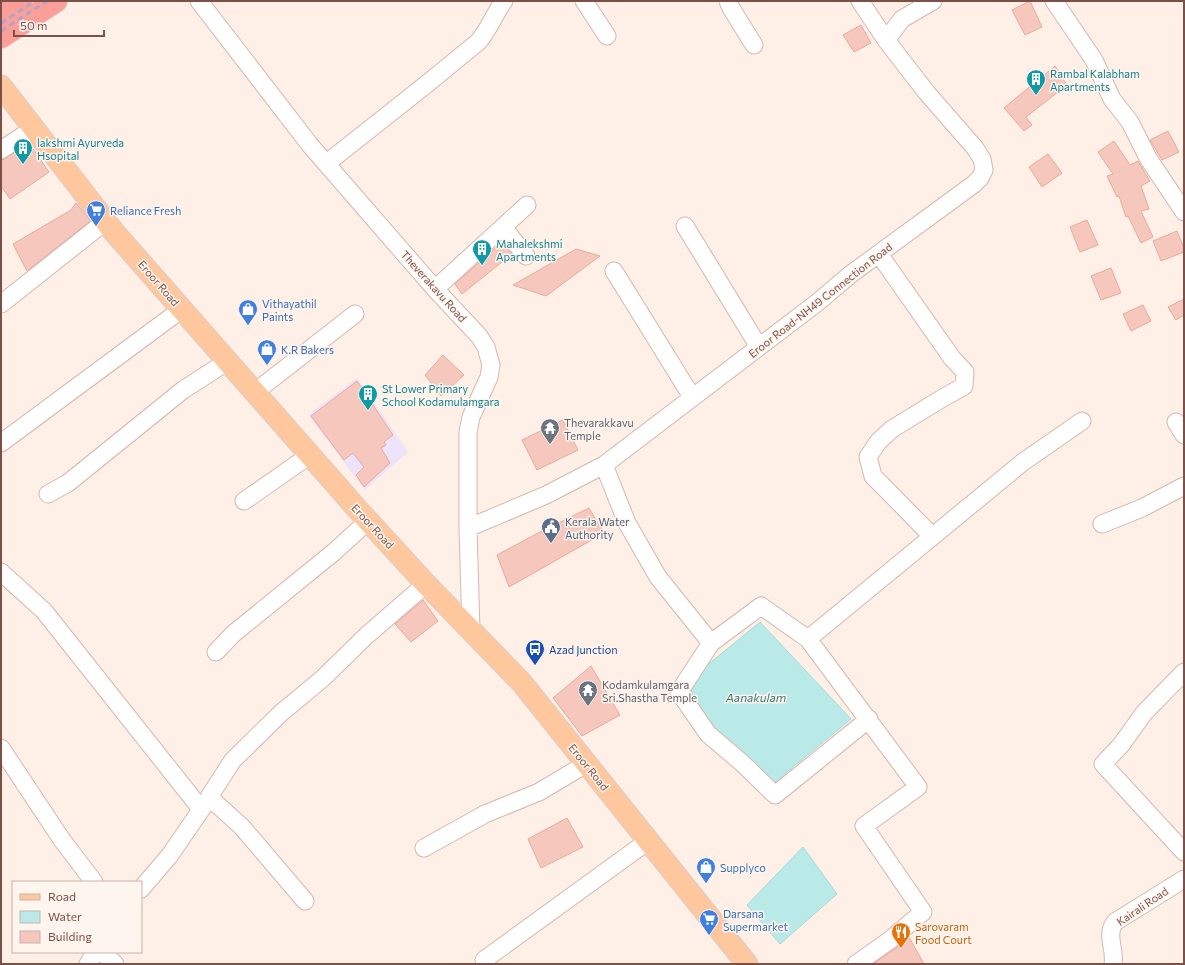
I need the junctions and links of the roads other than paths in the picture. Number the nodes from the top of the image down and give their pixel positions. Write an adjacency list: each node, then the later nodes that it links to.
1 (21, 1): 10 (highway)
2 (56, 1): 12 (highway)
3 (199, 1): 18 (street, Theverakavu Road)
4 (504, 1): 18 (street)
5 (584, 1): 11 (street)
6 (728, 1): 14 (street)
7 (860, 1): 13 (street, Eroor Road-NH49 Connection Road)
8 (933, 1): 13 (street)
9 (1054, 1): 20 (street)
10 (1, 14)
11 (607, 36)
12 (1, 37)
13 (886, 40): 24 (street, Eroor Road-NH49 Connection Road)
14 (754, 45)
15 (1, 86): 16 (main road, Eroor Road)
16 (33, 128): 17 (street); 21 (main road, Eroor Road)
17 (1, 150)
18 (327, 163): 27 (street, Theverakavu Road)
19 (528, 205): 23 (street)
20 (1184, 212)
21 (106, 221): 28 (street); 29 (main road, Eroor Road)
22 (685, 226): 31 (street)
23 (503, 227): 25 (street); 27 (street)
24 (879, 254): 31 (street, Eroor Road-NH49 Connection Road); 45 (street)
25 (526, 256)
26 (614, 271): 34 (street)
27 (435, 288): 44 (street, Theverakavu Road)
28 (1, 304)
29 (182, 309): 32 (main road, Eroor Road); 36 (street)
30 (355, 314): 33 (street)
31 (759, 347): 34 (street, Eroor Road-NH49 Connection Road)
32 (228, 362): 33 (main road, Eroor Road); 40 (street)
33 (255, 392): 37 (main road, Eroor Road)
34 (692, 397): 38 (street, Eroor Road-NH49 Connection Road)
35 (1082, 421): 45 (street)
36 (1, 443)
37 (310, 455): 41 (street); 42 (main road, Eroor Road)
38 (604, 465): 44 (street, Eroor Road-NH49 Connection Road); 50 (street)
39 (1184, 486): 43 (street)
40 (48, 494)
41 (244, 501)
42 (368, 521): 47 (main road, Eroor Road); 51 (street)
43 (1102, 524)
44 (468, 528): 48 (street, Theverakavu Road)
45 (932, 536): 49 (street)
46 (1, 572): 56 (street)
47 (426, 584): 48 (main road, Eroor Road); 56 (street)
48 (471, 630): 55 (main road, Eroor Road)
49 (808, 638): 50 (street); 53 (street)
50 (711, 644): 53 (street)
51 (216, 652)
52 (1184, 672): 59 (street)
53 (869, 719): 70 (street)
54 (1, 748): 61 (street)
55 (586, 764): 57 (main road, Eroor Road); 58 (street)
56 (205, 803): 62 (street); 63 (street)
57 (648, 842): 66 (street); 69 (main road, Eroor Road)
58 (424, 848)
59 (1184, 852)
60 (1184, 878): 71 (street, Kairali Road)
61 (93, 881)
62 (142, 888)
63 (305, 901)
64 (94, 953): 67 (street)
65 (103, 953): 68 (street)
66 (484, 963)
67 (88, 964)
68 (115, 964)
69 (747, 964)
70 (856, 964)
71 (1113, 964)

